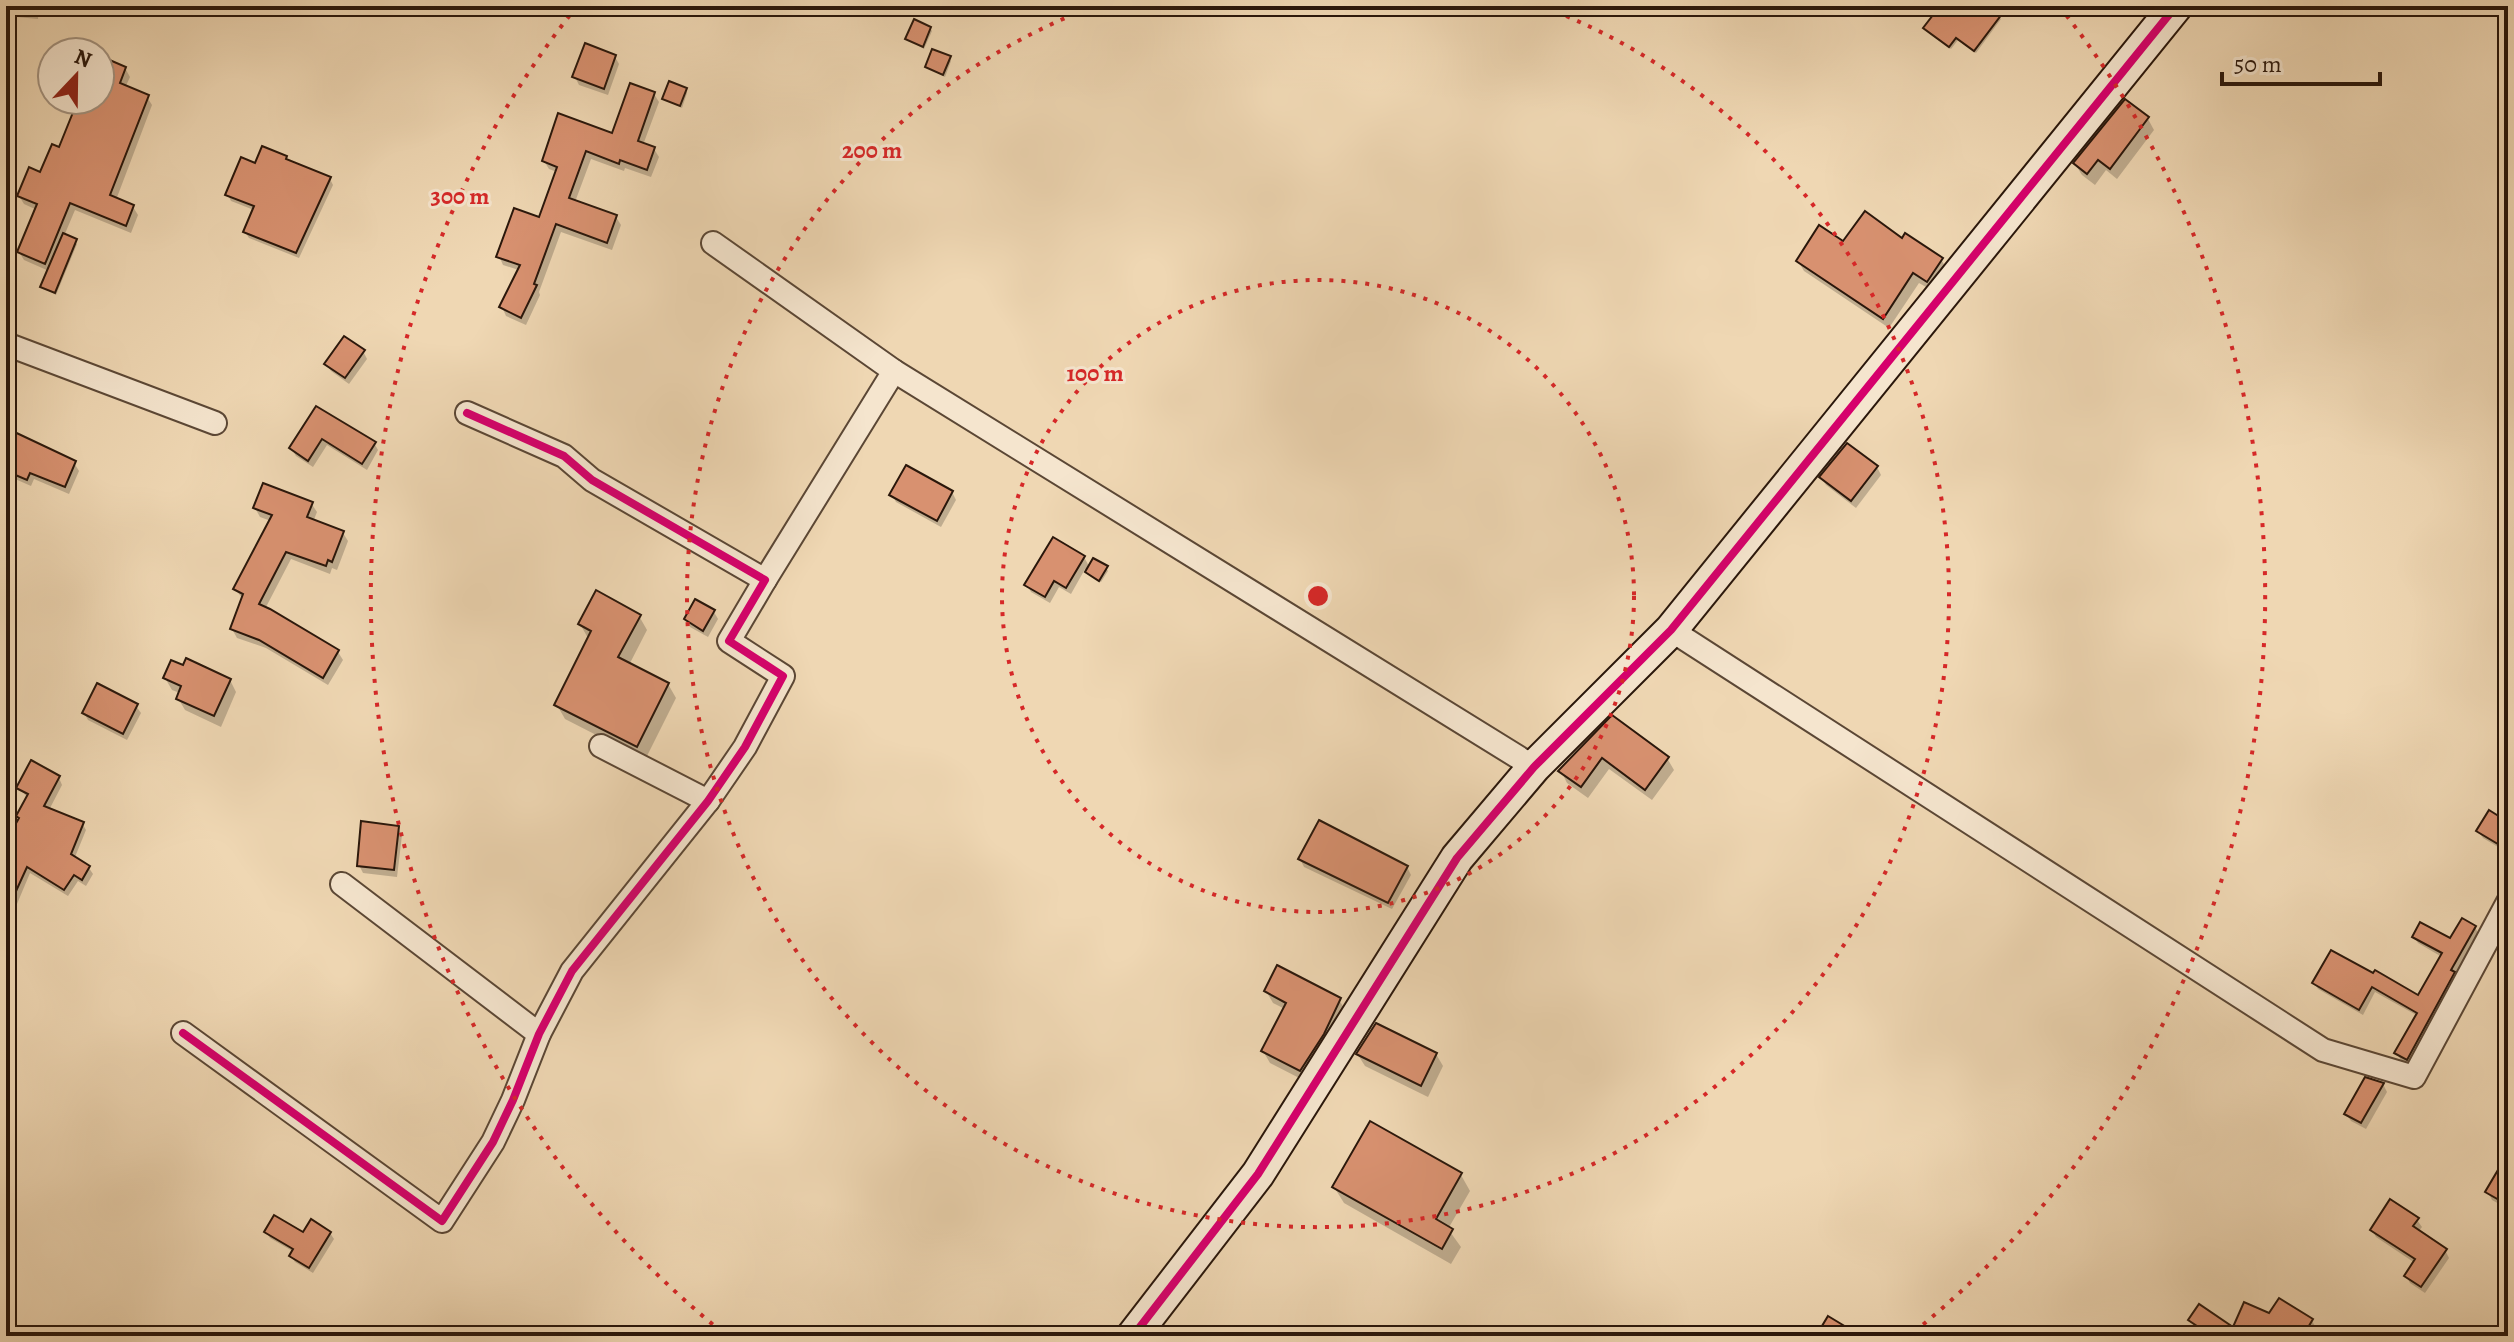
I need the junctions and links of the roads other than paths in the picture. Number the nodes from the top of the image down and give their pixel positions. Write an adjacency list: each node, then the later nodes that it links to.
1 (2176, 6): 8 (street)
2 (713, 243): 4 (street)
3 (6, 344): 6 (street)
4 (894, 371): 7 (street); 10 (street)
5 (467, 413): 7 (street)
6 (215, 423)
7 (765, 580): 11 (street)
8 (1671, 630): 10 (street); 13 (street)
9 (601, 746): 11 (street)
10 (1534, 767): 16 (street)
11 (708, 801): 15 (street)
12 (342, 884): 15 (street)
13 (2508, 902)
14 (183, 1033): 15 (street)
15 (539, 1034)
16 (1133, 1336)

